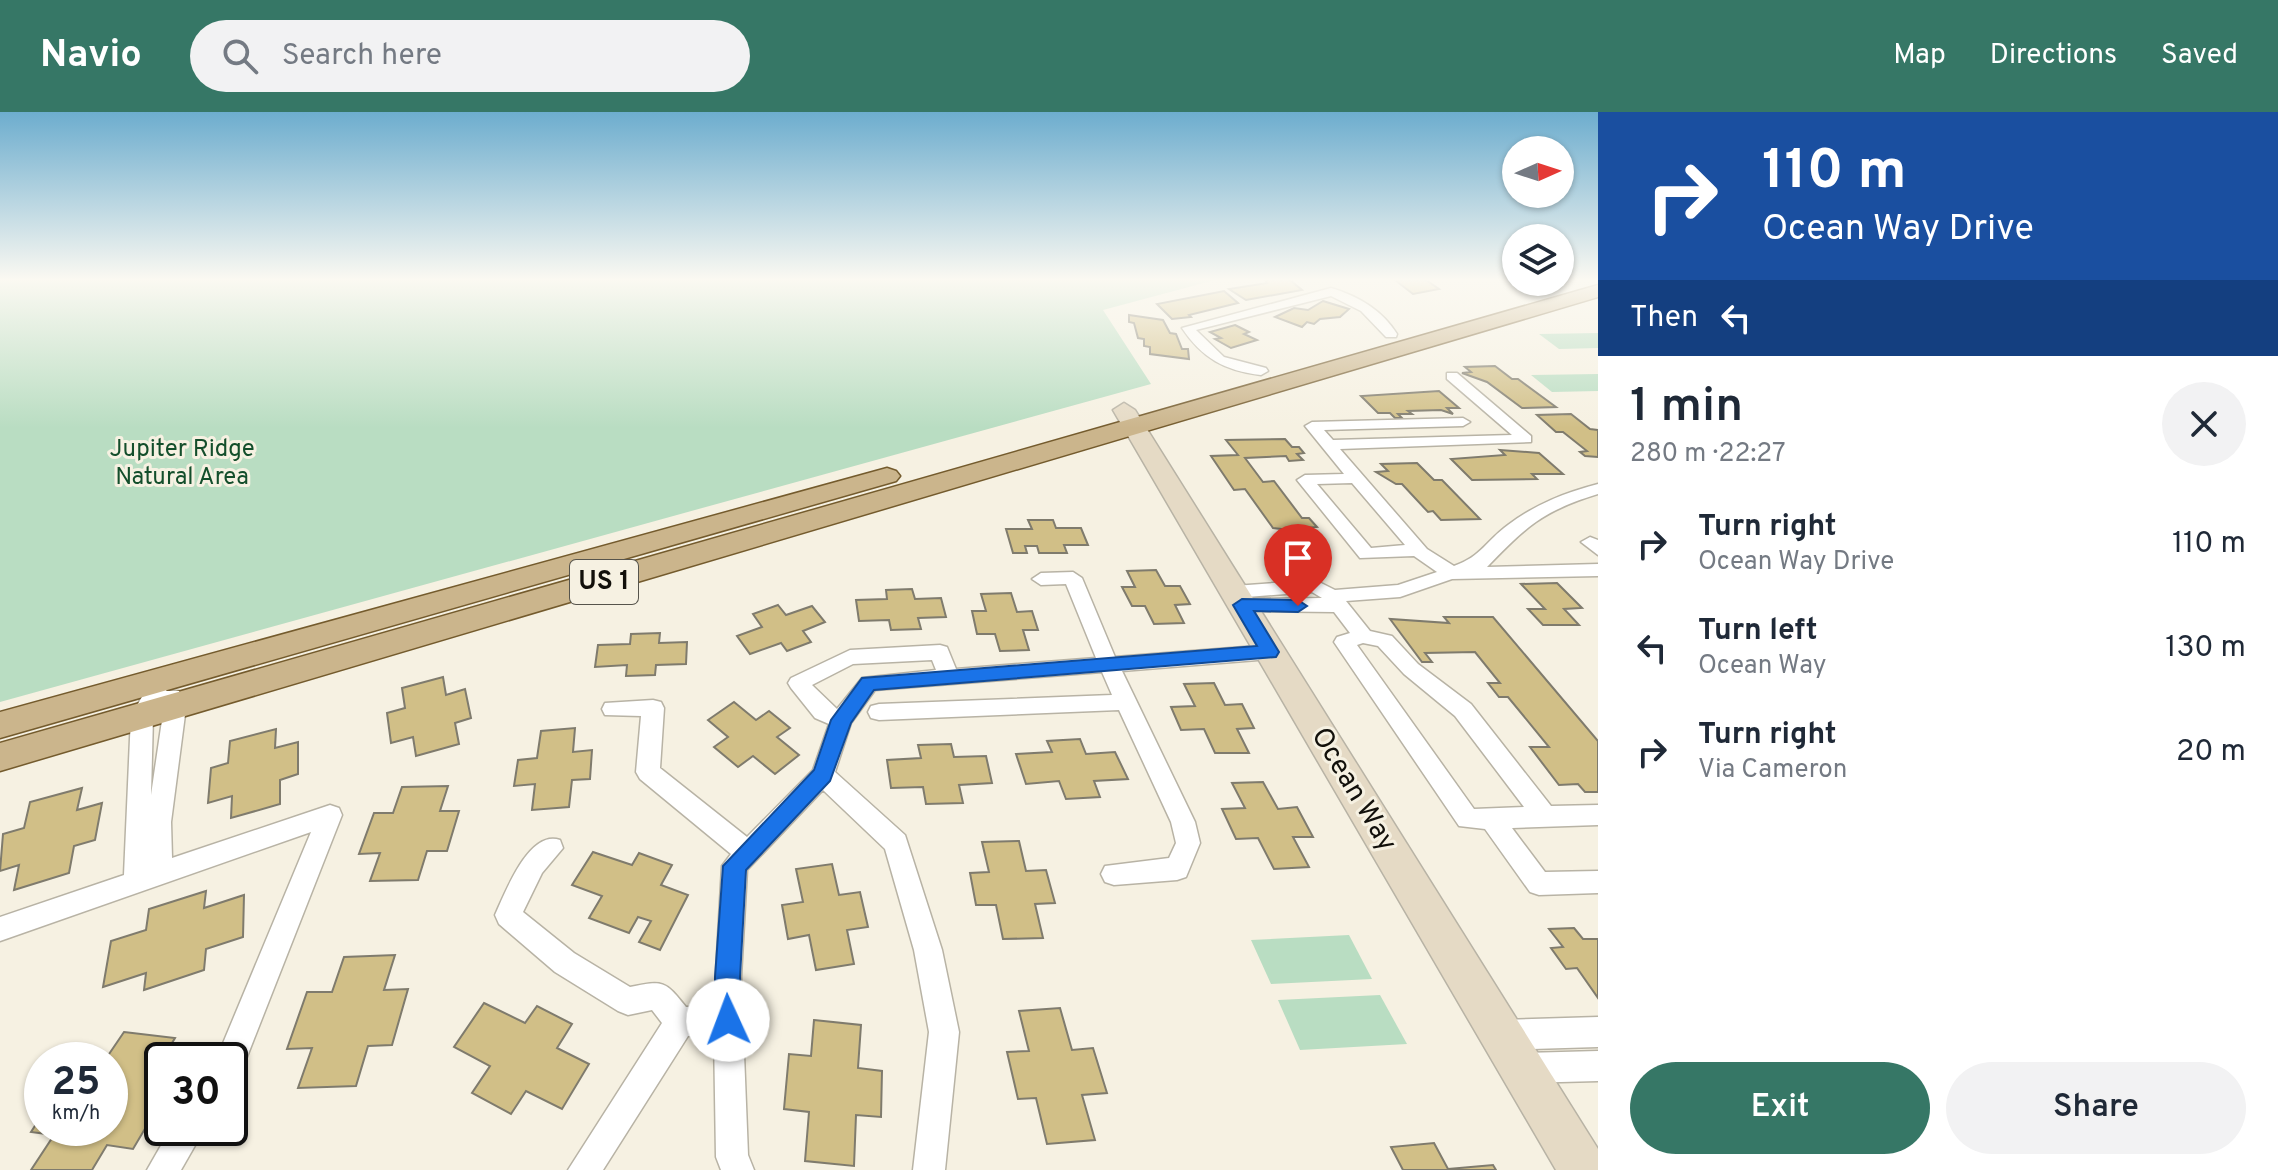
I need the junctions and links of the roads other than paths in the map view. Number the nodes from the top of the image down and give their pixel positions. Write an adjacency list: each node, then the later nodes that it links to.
1 (1189, 329): 6 (street)
2 (1389, 329): 5 (street)
3 (1407, 329): 5 (main road, US 1)
4 (1456, 329): 8 (main road, US 1)
5 (1391, 334): 6 (main road, US 1)
6 (1261, 371): 8 (main road, US 1)
7 (1452, 376): 10 (street)
8 (1129, 418): 18 (street, Ocean Way); 23 (main road, US 1)
9 (1463, 422): 10 (street)
10 (1329, 445): 11 (street)
11 (1356, 478): 13 (street); 13 (street)
12 (1598, 489): 15 (street)
13 (1418, 550): 15 (street)
14 (1598, 570): 15 (street)
15 (1454, 574): 17 (street)
16 (1041, 579): 21 (street)
17 (1332, 596): 18 (street); 19 (street)
18 (1238, 599): 20 (street, Ocean Way)
19 (1363, 636): 32 (street); 33 (street)
20 (1270, 652): 21 (street); 43 (street, Ocean Way)
21 (1109, 666): 22 (street); 24 (street)
22 (949, 679): 27 (street); 27 (street)
23 (160, 701): 28 (main road, US 1); 29 (main road, US 1); 37 (street); 37 (street)
24 (1127, 702): 26 (street); 36 (street)
25 (613, 709): 35 (street)
26 (879, 712)
27 (841, 720): 30 (street)
28 (0, 725)
29 (0, 757)
30 (823, 775): 35 (street); 51 (street)
31 (1598, 815): 32 (street)
32 (1544, 816): 33 (street)
33 (1491, 818): 38 (street)
34 (551, 848): 41 (street)
35 (748, 853): 40 (street)
36 (1114, 874)
37 (148, 879): 39 (street); 44 (street)
38 (1598, 882)
39 (0, 929)
40 (728, 1020): 41 (street); 50 (street)
41 (680, 1022): 49 (street)
42 (1598, 1032): 43 (street)
43 (1502, 1035): 46 (street, Ocean Way)
44 (238, 1042)
45 (1598, 1066): 46 (street)
46 (1522, 1068): 52 (street, Ocean Way)
47 (178, 1146): 48 (street)
48 (163, 1170)
49 (584, 1170)
50 (738, 1170)
51 (929, 1170)
52 (1583, 1170)

